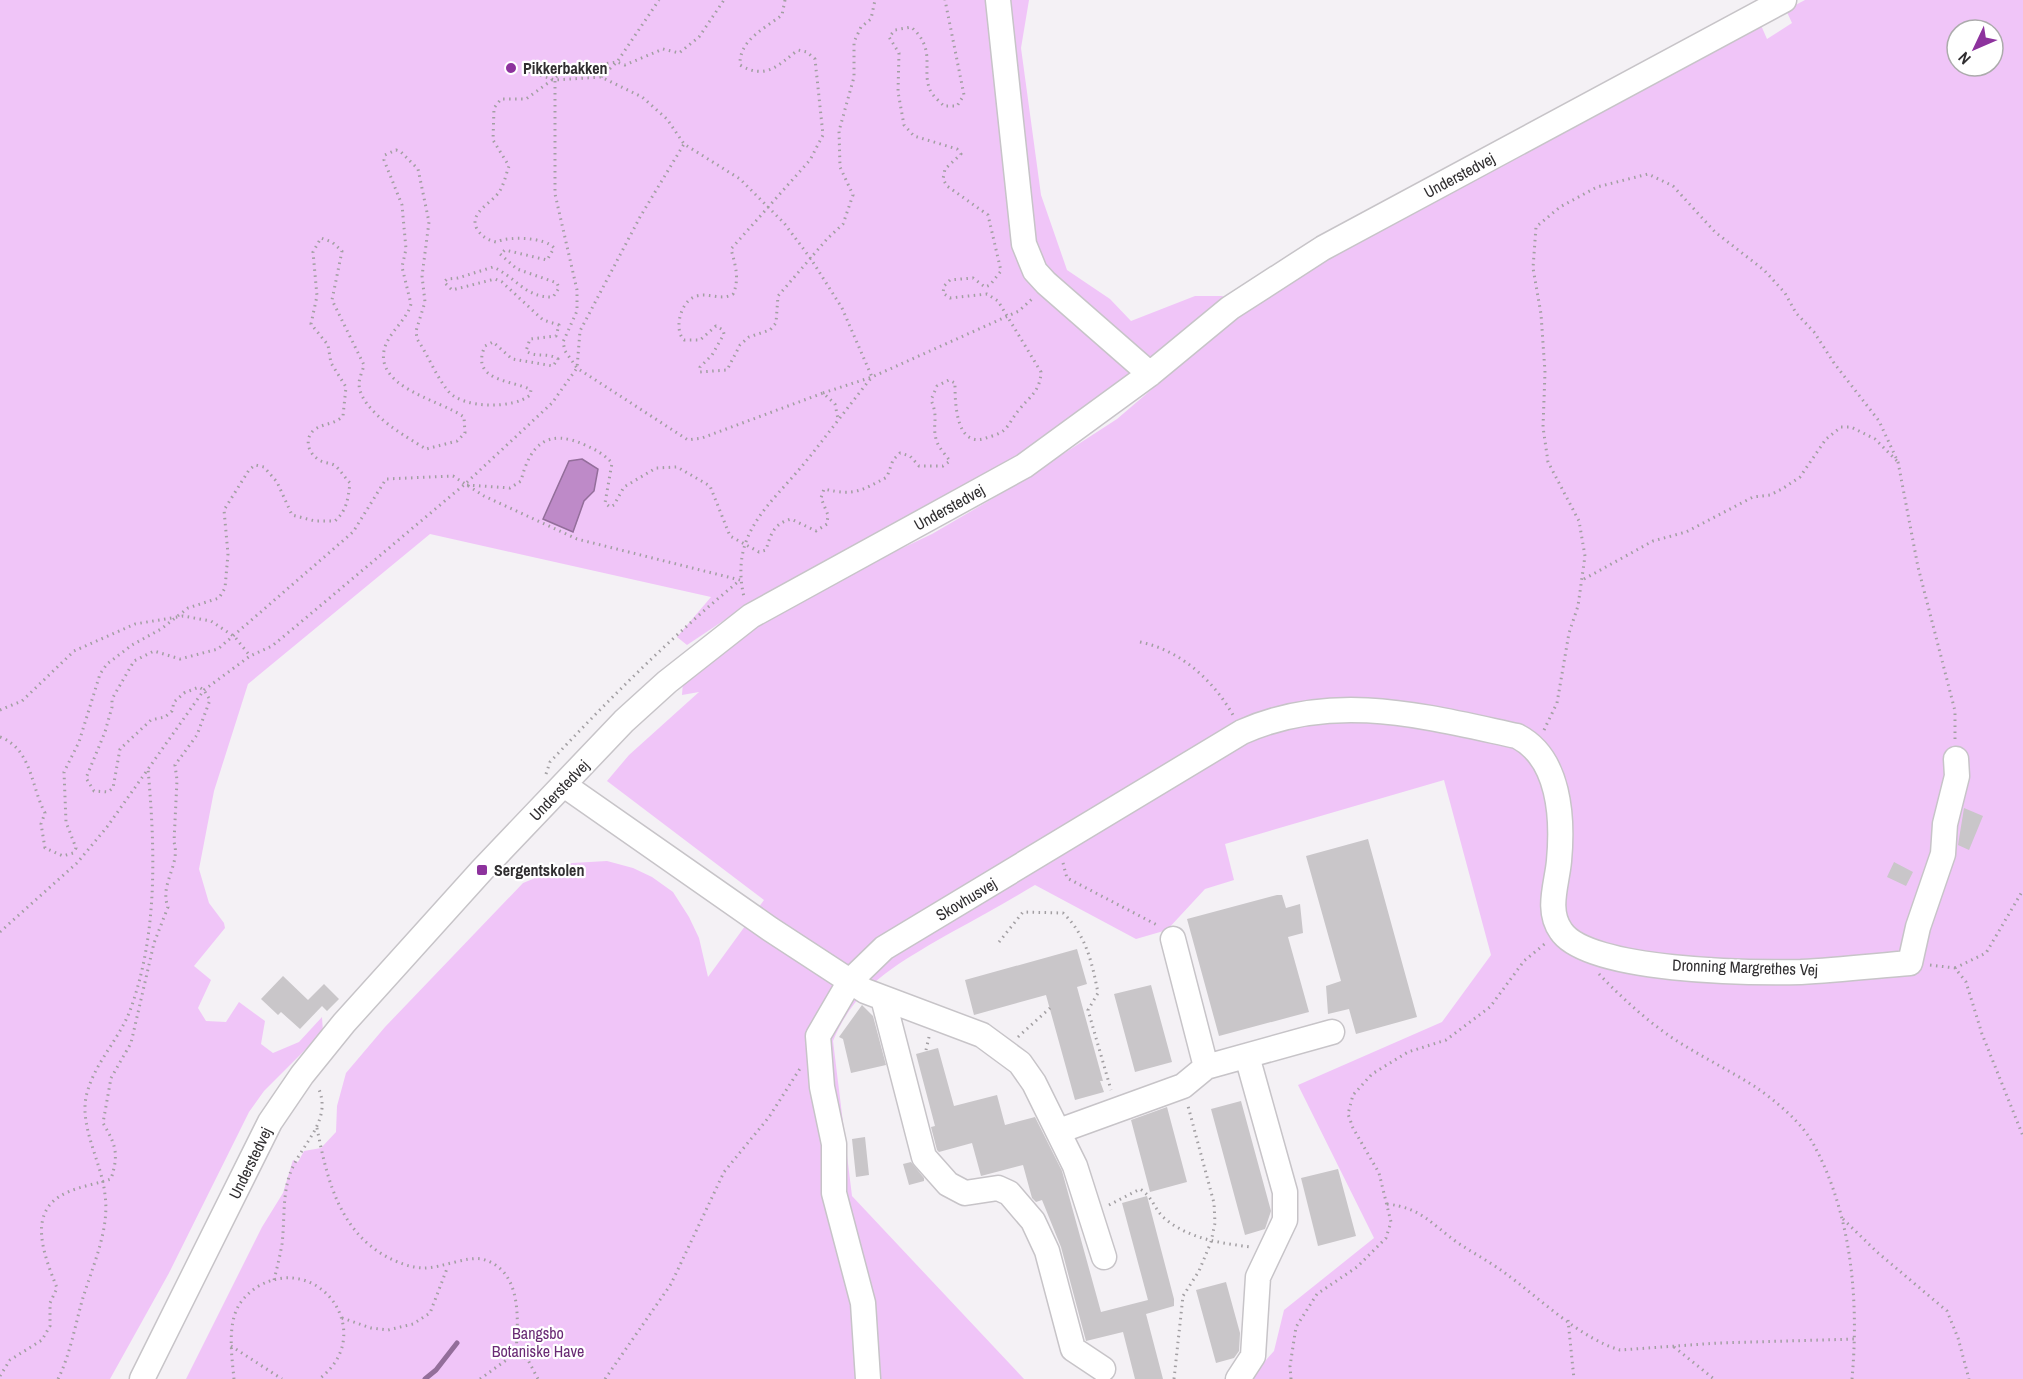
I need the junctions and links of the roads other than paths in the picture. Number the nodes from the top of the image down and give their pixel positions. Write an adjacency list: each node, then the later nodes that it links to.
1 (998, 0): 3 (street)
2 (1784, 0): 3 (street, Understedvej)
3 (1150, 374): 5 (street, Understedvej)
4 (1956, 759): 7 (street, Dronning Margrethes Vej)
5 (557, 792): 8 (street); 15 (street, Understedvej)
6 (1170, 934): 11 (street)
7 (1568, 939): 8 (street, Skovhusvej)
8 (866, 990): 12 (street); 14 (street); 16 (street, Skovhusvej)
9 (1332, 1032): 10 (street)
10 (1247, 1056): 11 (street); 17 (street)
11 (1206, 1067): 12 (street)
12 (1059, 1131): 13 (street)
13 (1104, 1257)
14 (1103, 1369)
15 (142, 1379)
16 (868, 1379)
17 (1238, 1379)

